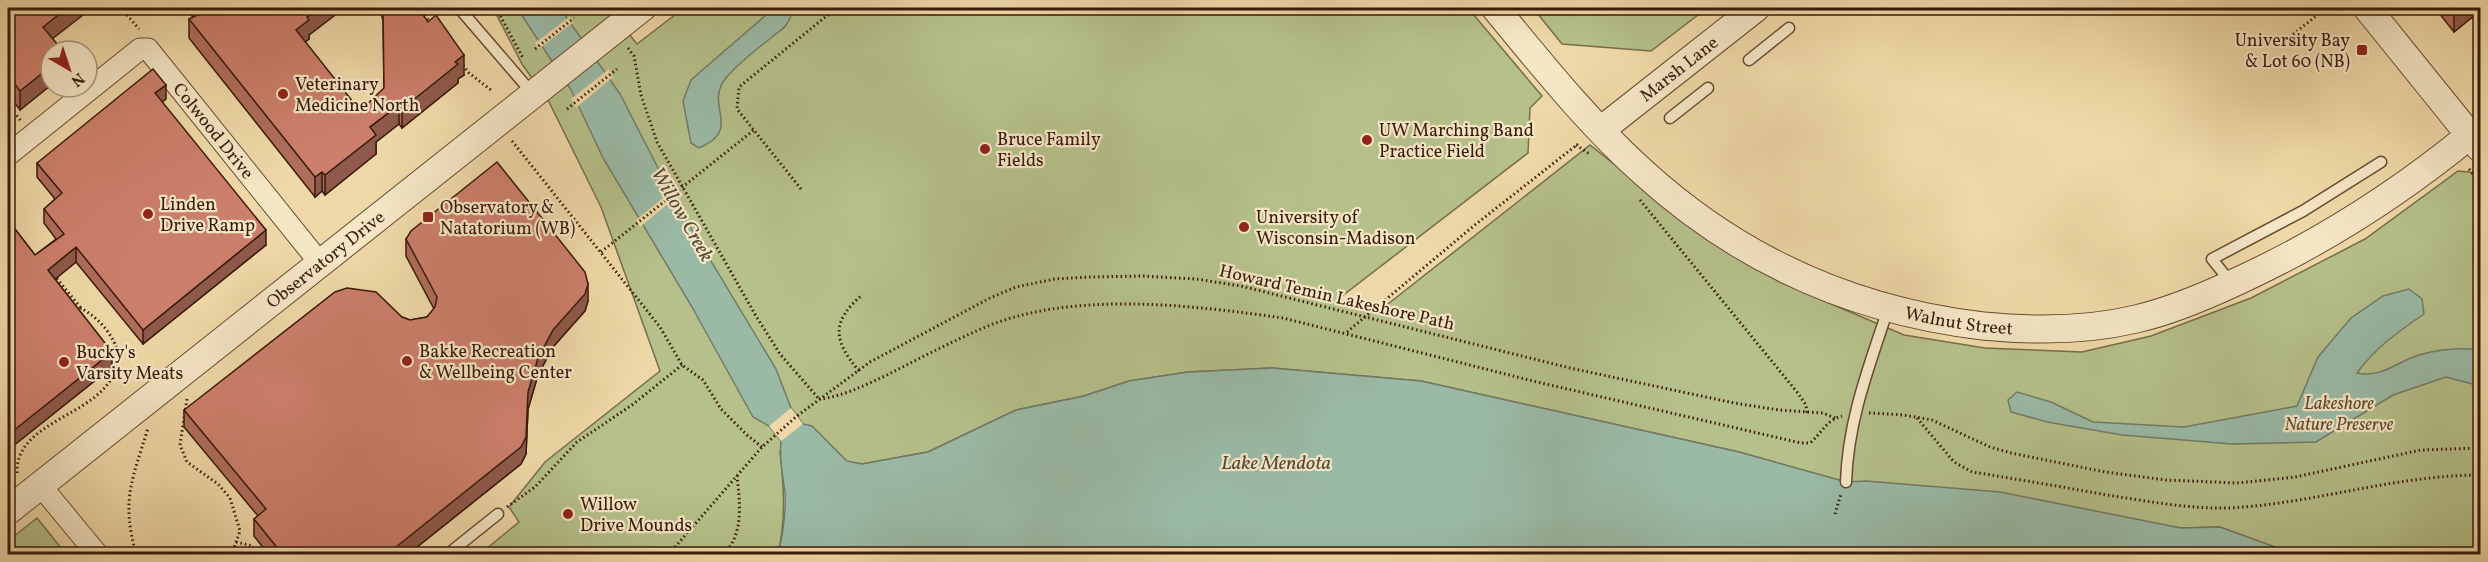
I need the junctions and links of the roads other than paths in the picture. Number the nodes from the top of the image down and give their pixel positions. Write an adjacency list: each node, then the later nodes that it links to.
1 (459, 8): 9 (lane)
2 (642, 8): 9 (street, Observatory Drive)
3 (1495, 8): 11 (street, Walnut Street)
4 (1756, 8): 11 (street, Marsh Lane)
5 (2367, 8): 12 (street)
6 (1789, 28): 7 (lane)
7 (1749, 60)
8 (1708, 88): 10 (lane)
9 (532, 94): 16 (street, Observatory Drive)
10 (1670, 118)
11 (1601, 130): 17 (street, Walnut Street)
12 (2475, 144): 18 (street, Walnut Street)
13 (8, 154): 16 (street, Colwood Drive)
14 (2381, 162): 18 (lane)
15 (1776, 252): 17 (lane)
16 (320, 263): 21 (street, Observatory Drive)
17 (1793, 274): 19 (street, Walnut Street)
18 (2232, 284): 19 (street, Walnut Street)
19 (1881, 303): 20 (lane)
20 (1846, 482)
21 (40, 485): 22 (street, Observatory Drive); 24 (street)
22 (8, 511)
23 (498, 514): 25 (lane)
24 (97, 555)
25 (448, 555)

